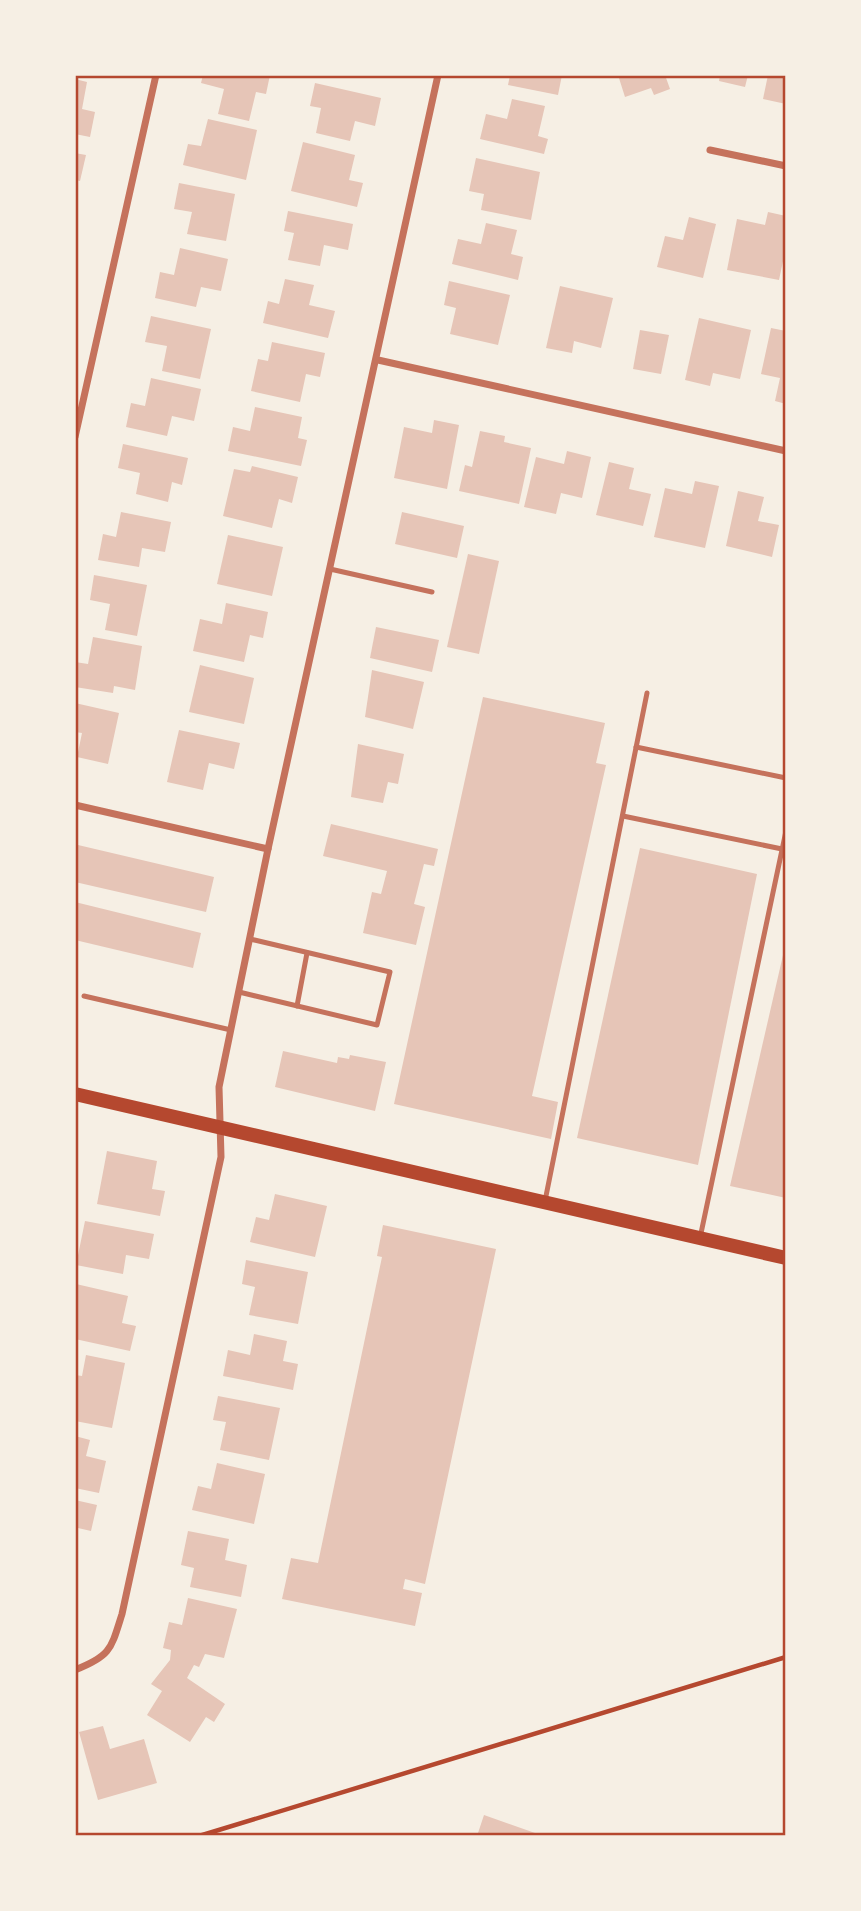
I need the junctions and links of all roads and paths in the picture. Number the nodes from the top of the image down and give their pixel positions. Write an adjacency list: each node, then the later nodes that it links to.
1 (156, 75): 6 (street)
2 (438, 75): 5 (street)
3 (710, 150): 4 (street)
4 (786, 166)
5 (378, 360): 7 (street); 8 (street)
6 (75, 438)
7 (786, 451)
8 (330, 569): 9 (lane); 16 (street)
9 (432, 592)
10 (647, 694): 11 (lane)
11 (636, 747): 12 (lane); 14 (lane)
12 (786, 778)
13 (75, 805): 16 (street)
14 (622, 816): 17 (lane); 26 (lane)
15 (786, 831): 17 (lane)
16 (268, 849): 18 (street)
17 (782, 849): 27 (lane)
18 (250, 939): 19 (lane); 20 (street)
19 (307, 953): 22 (lane); 22 (lane)
20 (239, 992): 22 (lane); 23 (street)
21 (84, 996): 23 (lane)
22 (297, 1006)
23 (231, 1030): 25 (street)
24 (75, 1094): 25 (main road)
25 (219, 1127): 26 (main road); 30 (street)
26 (545, 1201): 27 (main road)
27 (699, 1238): 28 (main road)
28 (786, 1258)
29 (786, 1657): 31 (path)
30 (75, 1670)
31 (199, 1836)

